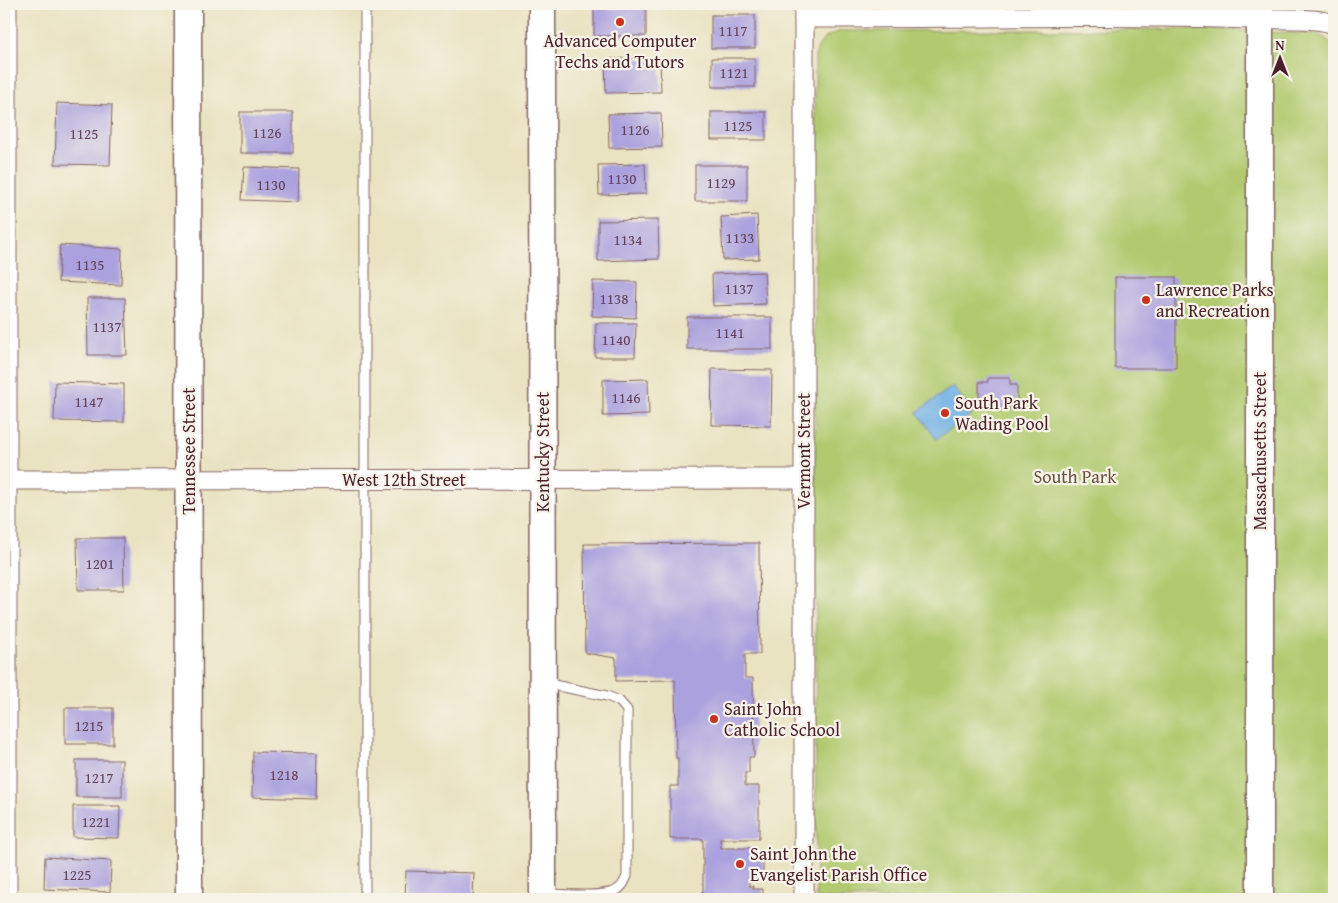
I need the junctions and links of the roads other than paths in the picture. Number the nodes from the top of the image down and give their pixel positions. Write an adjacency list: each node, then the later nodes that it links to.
1 (12, 4): 12 (lane)
2 (188, 4): 13 (main road, Tennessee Street)
3 (365, 4): 14 (lane)
4 (542, 4): 10 (main road, Kentucky Street)
5 (1072, 10): 7 (street); 8 (street)
6 (804, 11): 7 (street); 11 (street, Vermont Street)
7 (905, 11)
8 (1260, 11): 9 (street); 21 (main road, Massachusetts Street)
9 (1333, 22)
10 (543, 479): 11 (street, West 12th Street); 14 (street, West 12th Street); 15 (main road, Kentucky Street)
11 (804, 479): 20 (street, Vermont Street)
12 (8, 480): 13 (street, West 12th Street); 17 (lane)
13 (189, 480): 14 (street, West 12th Street); 18 (main road, Tennessee Street)
14 (365, 480): 19 (lane)
15 (543, 683): 16 (main road, Kentucky Street); 16 (lane)
16 (543, 897)
17 (12, 899)
18 (189, 899)
19 (365, 899)
20 (804, 899)
21 (1260, 899)

